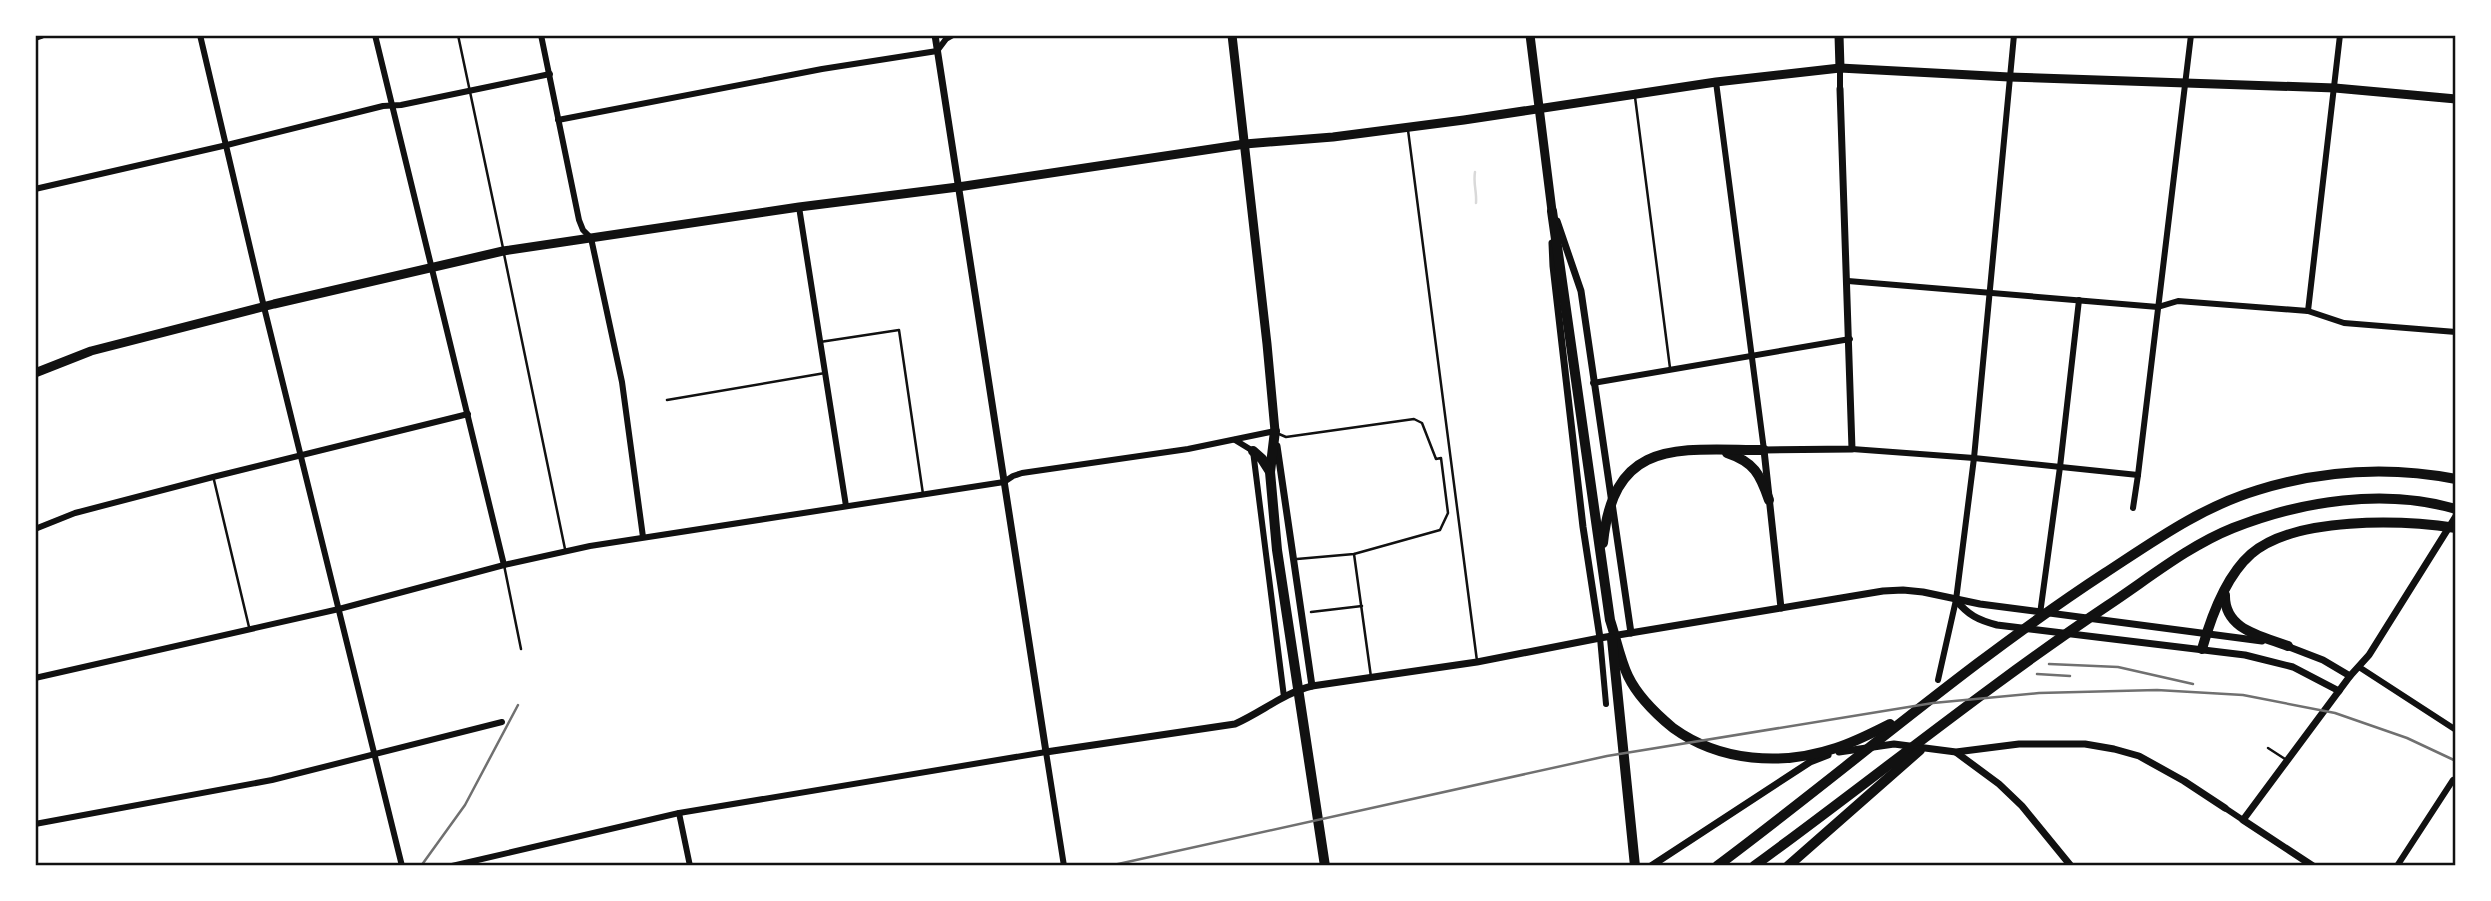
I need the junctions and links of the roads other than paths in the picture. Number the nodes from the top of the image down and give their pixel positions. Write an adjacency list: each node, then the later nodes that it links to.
1 (41, 35): 14 (main road)
2 (200, 35): 31 (street)
3 (374, 35): 26 (street)
4 (458, 35): 22 (lane)
5 (541, 35): 17 (street)
6 (935, 35): 15 (street)
7 (953, 35): 15 (street)
8 (1232, 35): 30 (main road)
9 (1530, 35): 27 (main road)
10 (1839, 35): 16 (main road)
11 (2014, 35): 18 (street)
12 (2191, 35): 20 (street)
13 (2340, 35): 21 (street)
14 (35, 37)
15 (937, 51): 28 (street); 32 (street)
16 (1840, 68): 18 (main road); 19 (main road); 23 (street)
17 (550, 74): 22 (street); 28 (street)
18 (2010, 77): 20 (main road); 40 (street)
19 (1717, 82): 24 (main road); 48 (street)
20 (2185, 82): 21 (main road); 43 (street)
21 (2335, 88): 25 (main road); 44 (street)
22 (470, 89): 26 (street); 37 (lane)
23 (1840, 89): 39 (street)
24 (1635, 93): 27 (main road); 49 (lane)
25 (2456, 99)
26 (392, 106): 31 (street); 38 (street)
27 (1539, 107): 29 (main road); 35 (main road)
28 (558, 120): 36 (street)
29 (1408, 126): 30 (main road); 99 (lane)
30 (1245, 144): 32 (main road); 55 (main road)
31 (227, 145): 33 (street); 42 (street)
32 (958, 187): 34 (main road); 68 (street)
33 (35, 190)
34 (799, 207): 36 (main road); 47 (street)
35 (1552, 211): 52 (street); 81 (highway); 95 (street)
36 (591, 238): 37 (main road); 77 (street)
37 (503, 251): 38 (main road); 78 (lane)
38 (432, 267): 42 (main road); 54 (street)
39 (1848, 281): 40 (street); 46 (street)
40 (1990, 294): 41 (street); 62 (street)
41 (2079, 300): 43 (street); 63 (street)
42 (264, 307): 50 (main road); 61 (street)
43 (2158, 307): 44 (street); 65 (street)
44 (2308, 311): 45 (street)
45 (2456, 332)
46 (1850, 339): 48 (street); 57 (street)
47 (820, 342): 51 (street); 69 (lane)
48 (1752, 355): 49 (street); 59 (street)
49 (1670, 368): 52 (street)
50 (35, 373)
51 (825, 373): 53 (lane); 71 (street)
52 (1593, 383): 93 (street)
53 (667, 400)
54 (468, 414): 61 (street); 82 (street)
55 (1275, 431): 56 (street); 64 (highway); 79 (lane); 80 (street)
56 (1235, 440): 60 (street); 68 (street)
57 (1852, 449): 59 (street); 62 (street)
58 (1713, 450): 59 (highway); 70 (highway); 81 (highway)
59 (1764, 450): 70 (street)
60 (1253, 451): 64 (highway); 107 (street)
61 (302, 455): 66 (street); 87 (street)
62 (1974, 458): 63 (street); 84 (street)
63 (2060, 467): 65 (street); 89 (street)
64 (1270, 472): 128 (highway)
65 (2138, 475): 72 (street)
66 (213, 477): 76 (street); 91 (lane)
67 (2456, 479): 109 (highway)
68 (1004, 482): 69 (street); 113 (street)
69 (923, 494): 71 (street)
70 (1769, 500): 86 (street)
71 (846, 506): 77 (street)
72 (2133, 508)
73 (2456, 509): 118 (highway)
74 (2456, 516): 100 (street)
75 (2456, 528): 83 (highway)
76 (35, 529)
77 (643, 537): 78 (street)
78 (566, 551): 82 (street)
79 (1354, 554): 80 (lane); 85 (lane)
80 (1293, 559): 105 (street)
81 (1601, 560): 90 (highway)
82 (505, 565): 87 (street); 97 (lane)
83 (2226, 590): 94 (highway); 96 (highway)
84 (1956, 600): 86 (street); 89 (street); 92 (street); 104 (street)
85 (1362, 606): 88 (lane); 102 (lane)
86 (1782, 608): 93 (street)
87 (339, 609): 91 (street); 115 (street)
88 (1311, 611)
89 (2040, 612): 92 (street); 94 (street)
90 (1610, 620): 109 (highway); 129 (highway)
91 (249, 629): 103 (street)
92 (2037, 629): 98 (street)
93 (1631, 633): 95 (street)
94 (2206, 633): 96 (street); 98 (highway)
95 (1600, 638): 99 (street); 108 (street)
96 (2288, 646): 101 (street)
97 (522, 649)
98 (2202, 649): 106 (street)
99 (1477, 663): 102 (street)
100 (2359, 667): 101 (street); 111 (street)
101 (2350, 676): 106 (street)
102 (1371, 677): 105 (street)
103 (35, 678)
104 (1938, 680)
105 (1312, 685): 107 (street)
106 (2339, 691): 116 (street)
107 (1284, 696): 113 (street)
108 (1606, 704)
109 (1911, 713): 131 (highway)
110 (502, 722): 115 (street)
111 (2456, 730)
112 (2268, 748): 116 (lane)
113 (1046, 752): 120 (street); 127 (street)
114 (1956, 752): 119 (street); 130 (street); 134 (street)
115 (375, 755): 122 (street); 124 (street)
116 (2288, 761): 121 (street)
117 (2452, 780): 136 (street)
118 (1853, 800): 132 (highway); 133 (highway)
119 (2225, 808): 121 (street)
120 (679, 813): 125 (street); 126 (street)
121 (2243, 820): 135 (street)
122 (35, 824)
123 (1317, 850): 128 (street)
124 (402, 866)
125 (452, 866)
126 (690, 866)
127 (1064, 866)
128 (1322, 866)
129 (1635, 866)
130 (1651, 866)
131 (1717, 866)
132 (1754, 866)
133 (1788, 866)
134 (2071, 866)
135 (2313, 866)
136 (2397, 866)

